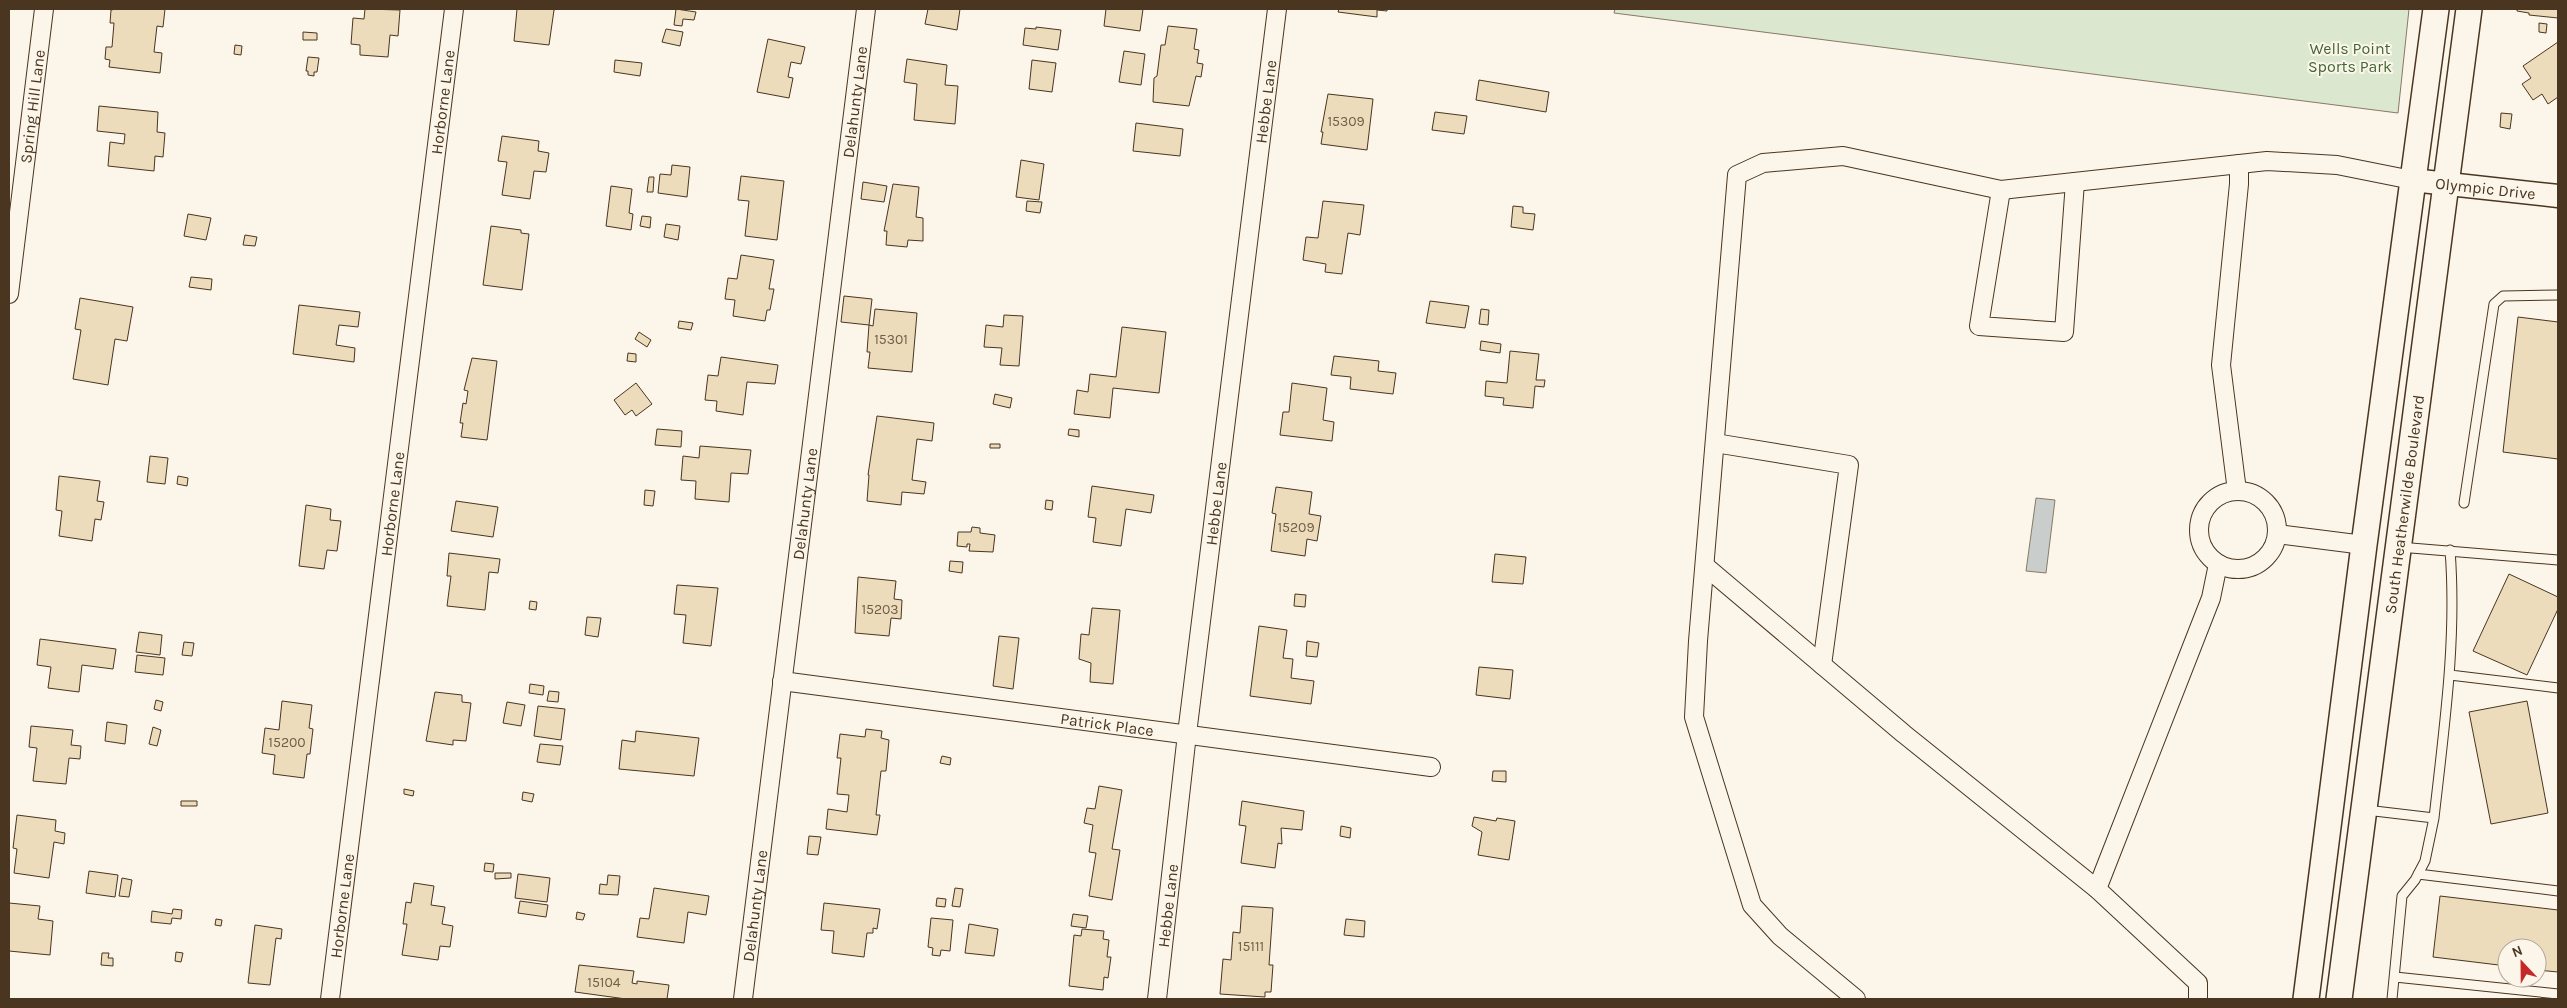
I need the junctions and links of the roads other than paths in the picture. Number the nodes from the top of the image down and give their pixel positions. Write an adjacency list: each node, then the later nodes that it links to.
1 (44, 9): 13 (street, Spring Hill Lane)
2 (454, 9): 38 (street, Horborne Lane)
3 (866, 9): 27 (street, Delahunty Lane)
4 (1277, 9): 29 (street, Hebbe Lane)
5 (2436, 9): 8 (main road, South Heatherwilde Boulevard)
6 (2470, 9): 10 (main road, South Heatherwilde Boulevard)
7 (2239, 164): 8 (street); 9 (street); 16 (street)
8 (2412, 180): 10 (street, Olympic Drive); 19 (main road, South Heatherwilde Boulevard)
9 (2075, 182): 11 (street); 11 (street)
10 (2445, 185): 12 (street, Olympic Drive); 20 (main road, South Heatherwilde Boulevard)
11 (2001, 190): 15 (street)
12 (2558, 196)
13 (9, 294)
14 (2558, 295): 17 (lane)
15 (1715, 443): 24 (street); 25 (street)
16 (2238, 491): 18 (street); 23 (street)
17 (2464, 503)
18 (2277, 534): 19 (street); 23 (street)
19 (2364, 545): 20 (main road); 43 (main road, South Heatherwilde Boulevard)
20 (2398, 547): 21 (lane); 31 (main road, South Heatherwilde Boulevard)
21 (2450, 550): 22 (lane); 26 (lane)
22 (2558, 560)
23 (2218, 564): 34 (street)
24 (1704, 566): 25 (street); 41 (street)
25 (1822, 665): 34 (street)
26 (2450, 675): 28 (lane); 32 (lane)
27 (782, 681): 29 (street, Patrick Place); 39 (street, Delahunty Lane)
28 (2558, 688)
29 (1187, 734): 30 (street, Patrick Place); 40 (street, Hebbe Lane)
30 (1431, 767)
31 (2363, 810): 32 (lane); 44 (main road, South Heatherwilde Boulevard)
32 (2434, 818): 33 (lane)
33 (2418, 874): 35 (lane); 36 (lane)
34 (2097, 889): 42 (street)
35 (2558, 891)
36 (2394, 977): 37 (lane); 45 (lane)
37 (2558, 994)
38 (330, 999)
39 (743, 999)
40 (1157, 999)
41 (1856, 999)
42 (2198, 999)
43 (2306, 999)
44 (2340, 999)
45 (2392, 999)

